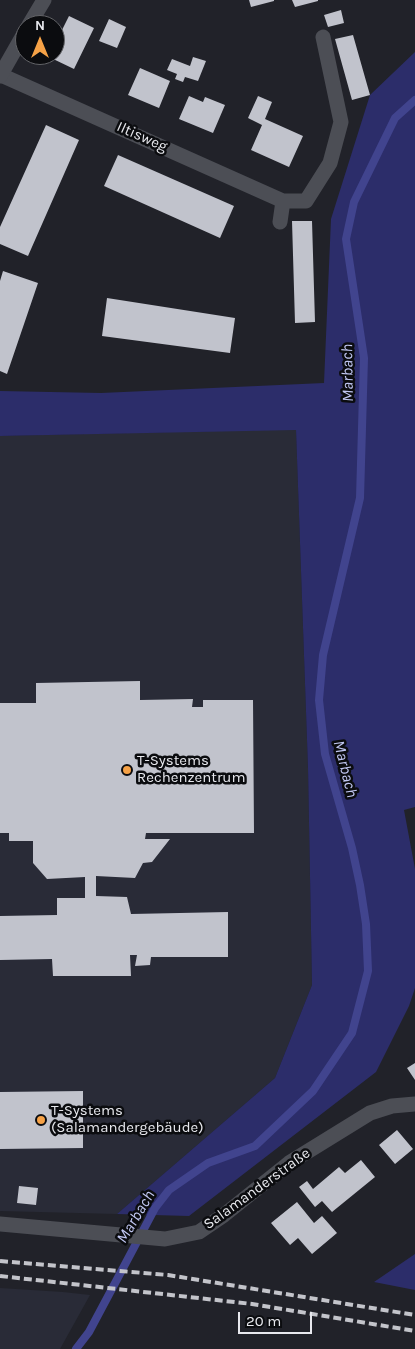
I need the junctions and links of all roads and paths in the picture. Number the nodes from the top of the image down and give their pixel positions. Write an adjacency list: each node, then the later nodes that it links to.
1 (44, 0): 2 (street)
2 (35, 15)
3 (323, 37): 6 (street, Iltisweg)
4 (15, 50): 5 (street)
5 (0, 76): 6 (street, Iltisweg)
6 (283, 201): 7 (street)
7 (280, 222)
8 (415, 1104): 9 (street, Salamanderstraße)
9 (0, 1224)

